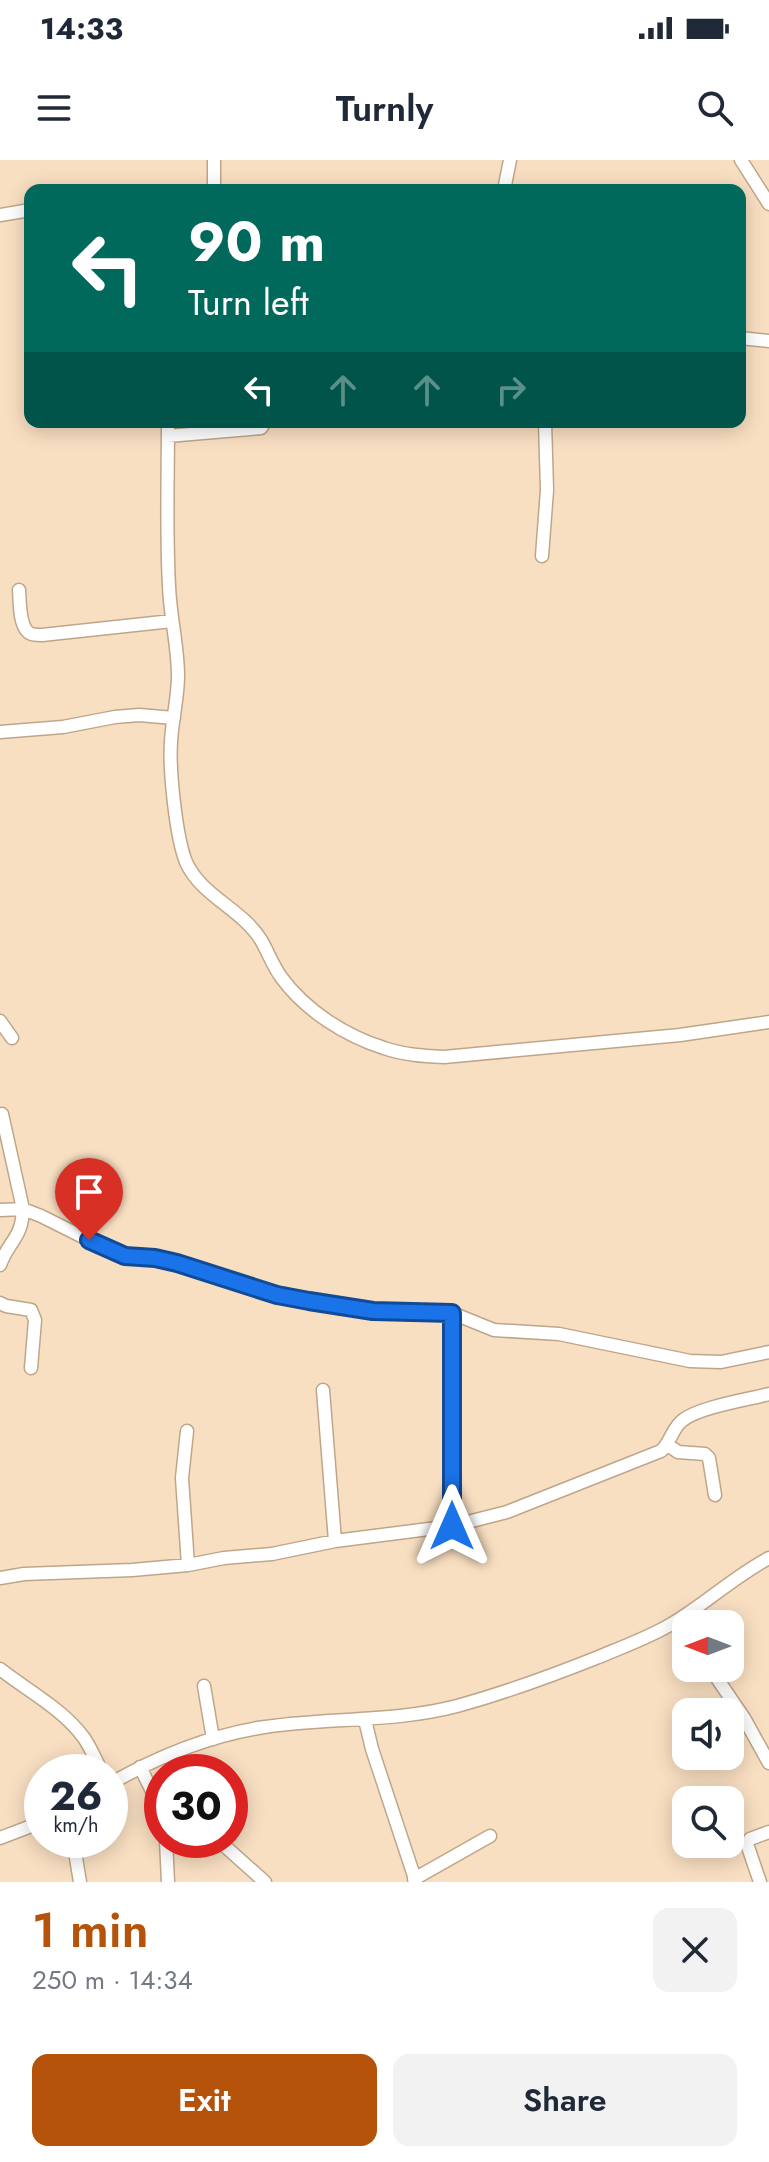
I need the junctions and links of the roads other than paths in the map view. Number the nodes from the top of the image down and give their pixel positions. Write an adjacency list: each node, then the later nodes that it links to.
1 (214, 160): 4 (street)
2 (510, 160): 5 (street)
3 (741, 160): 6 (street)
4 (214, 184)
5 (505, 184)
6 (769, 204)
7 (24, 211): 8 (street)
8 (0, 215)
9 (746, 339): 10 (street)
10 (769, 341)
11 (168, 428): 14 (street)
12 (261, 428): 14 (street)
13 (545, 428): 15 (street)
14 (168, 436): 17 (street)
15 (542, 556)
16 (19, 590): 17 (street)
17 (172, 621): 18 (street)
18 (174, 718): 19 (street); 21 (street)
19 (0, 732)
20 (0, 1021): 22 (street)
21 (769, 1022)
22 (12, 1038)
23 (2, 1114): 24 (street)
24 (23, 1209): 25 (street); 26 (street); 28 (street)
25 (0, 1210)
26 (0, 1265)
27 (0, 1303): 30 (street)
28 (452, 1313): 29 (street); 36 (street)
29 (769, 1352)
30 (31, 1368)
31 (323, 1390): 37 (street)
32 (769, 1394): 34 (street)
33 (187, 1431): 39 (street)
34 (668, 1445): 35 (street); 36 (street)
35 (715, 1495)
36 (452, 1526): 37 (street)
37 (335, 1541): 39 (street)
38 (769, 1558): 41 (street)
39 (188, 1565): 40 (street)
40 (0, 1578)
41 (698, 1610)
42 (672, 1626): 46 (street)
43 (0, 1669): 48 (street)
44 (720, 1682): 49 (street)
45 (204, 1686): 47 (street)
46 (365, 1720): 47 (street); 60 (street)
47 (213, 1739): 50 (street)
48 (93, 1754)
49 (769, 1763)
50 (140, 1767): 51 (street); 52 (street)
51 (128, 1774)
52 (144, 1775)
53 (24, 1829): 56 (street)
54 (769, 1832): 64 (street)
55 (490, 1836): 60 (street)
56 (0, 1838)
57 (76, 1858): 61 (street)
58 (167, 1858): 62 (street)
59 (238, 1858): 63 (street)
60 (415, 1880)
61 (80, 1882)
62 (168, 1882)
63 (265, 1882)
64 (760, 1882)

